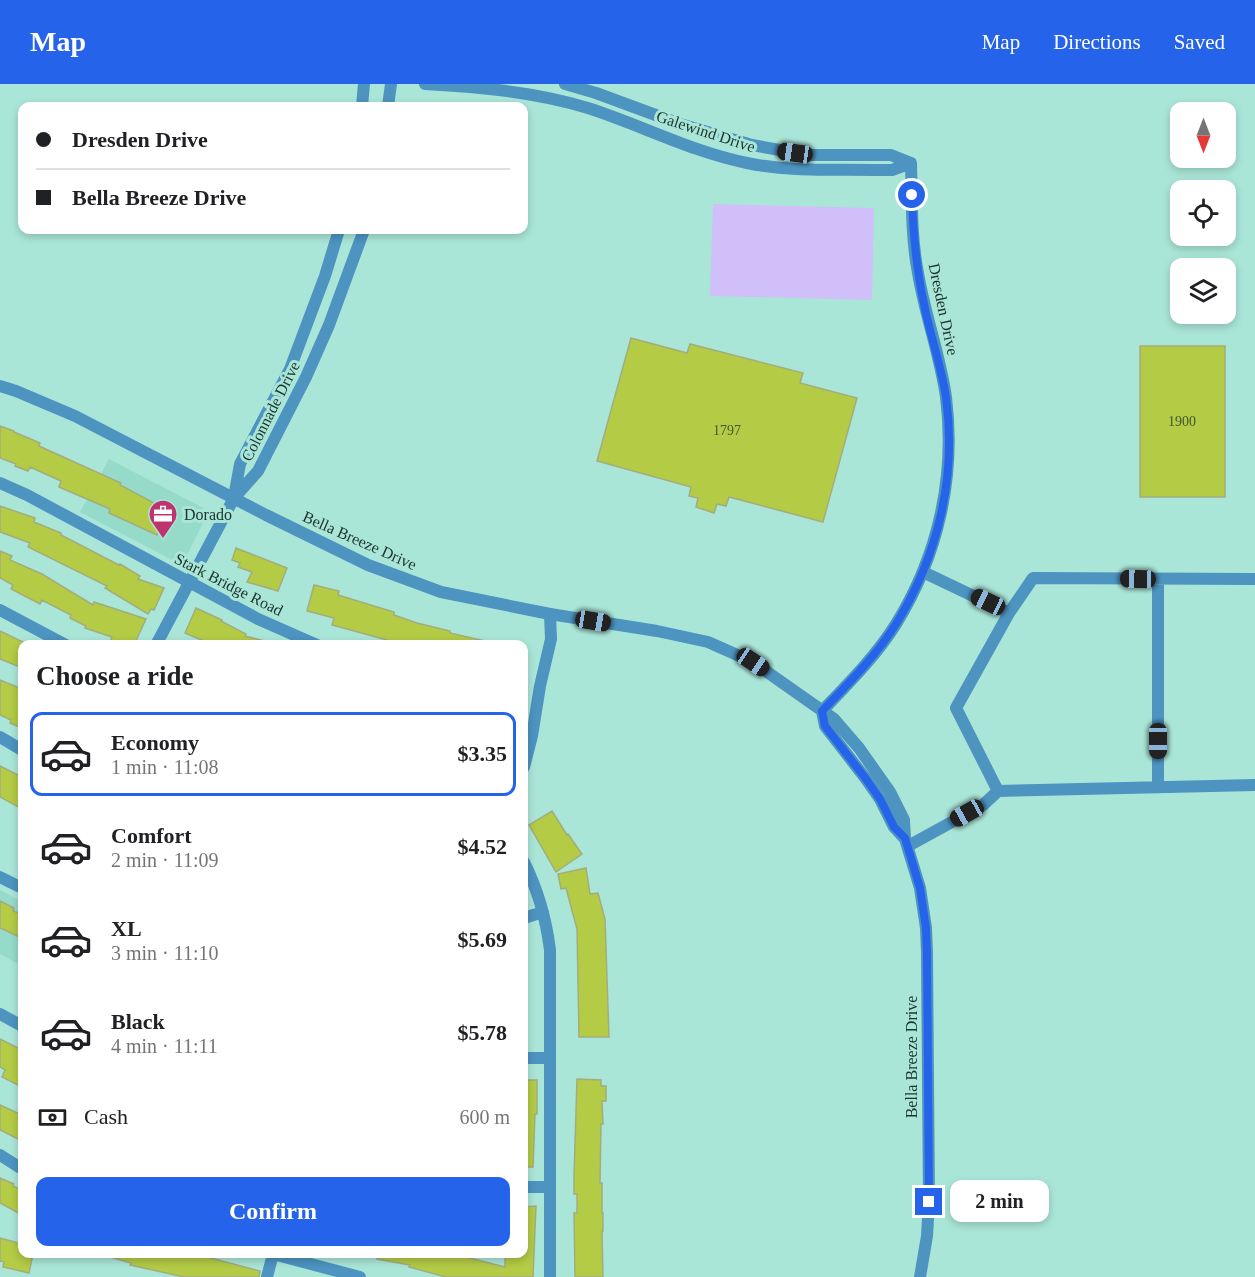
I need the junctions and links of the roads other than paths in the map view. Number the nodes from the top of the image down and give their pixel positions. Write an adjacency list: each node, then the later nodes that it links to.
1 (364, 84): 5 (street)
2 (391, 84): 6 (street)
3 (425, 84): 7 (street, Galewind Drive)
4 (565, 84): 7 (street, Galewind Drive)
5 (362, 102)
6 (389, 102)
7 (911, 164): 13 (street, Dresden Drive)
8 (338, 234): 12 (street, Colonnade Drive)
9 (363, 234): 12 (street, Colonnade Drive)
10 (0, 386): 12 (street, Bella Breeze Drive)
11 (0, 483): 16 (street, Stark Bridge Road)
12 (234, 498): 16 (street); 19 (street, Bella Breeze Drive)
13 (923, 572): 18 (street); 25 (street, Dresden Drive)
14 (1158, 579): 15 (street); 18 (street); 30 (street)
15 (1255, 579)
16 (189, 583): 21 (street); 22 (street, Stark Bridge Road)
17 (0, 610): 20 (street)
18 (1009, 613): 31 (street)
19 (550, 614): 24 (street); 25 (street, Bella Breeze Drive)
20 (57, 640)
21 (159, 640)
22 (305, 640)
23 (528, 707): 24 (street)
24 (537, 708): 28 (street)
25 (822, 711): 32 (street, Bella Breeze Drive)
26 (0, 737): 27 (street)
27 (18, 748)
28 (528, 752)
29 (1255, 785): 30 (street)
30 (1158, 787): 31 (street)
31 (998, 791): 32 (street)
32 (906, 842): 51 (street, Bella Breeze Drive)
33 (528, 870): 36 (street)
34 (0, 877): 35 (street)
35 (18, 886)
36 (543, 912): 37 (street); 41 (street)
37 (528, 917)
38 (0, 1014): 39 (street)
39 (18, 1024)
40 (528, 1058): 41 (street)
41 (550, 1058): 45 (street)
42 (0, 1155): 43 (street)
43 (18, 1166)
44 (528, 1186): 45 (street)
45 (550, 1186): 50 (street)
46 (272, 1258): 48 (street)
47 (288, 1258): 49 (street)
48 (267, 1277)
49 (360, 1277)
50 (550, 1277)
51 (920, 1277)

